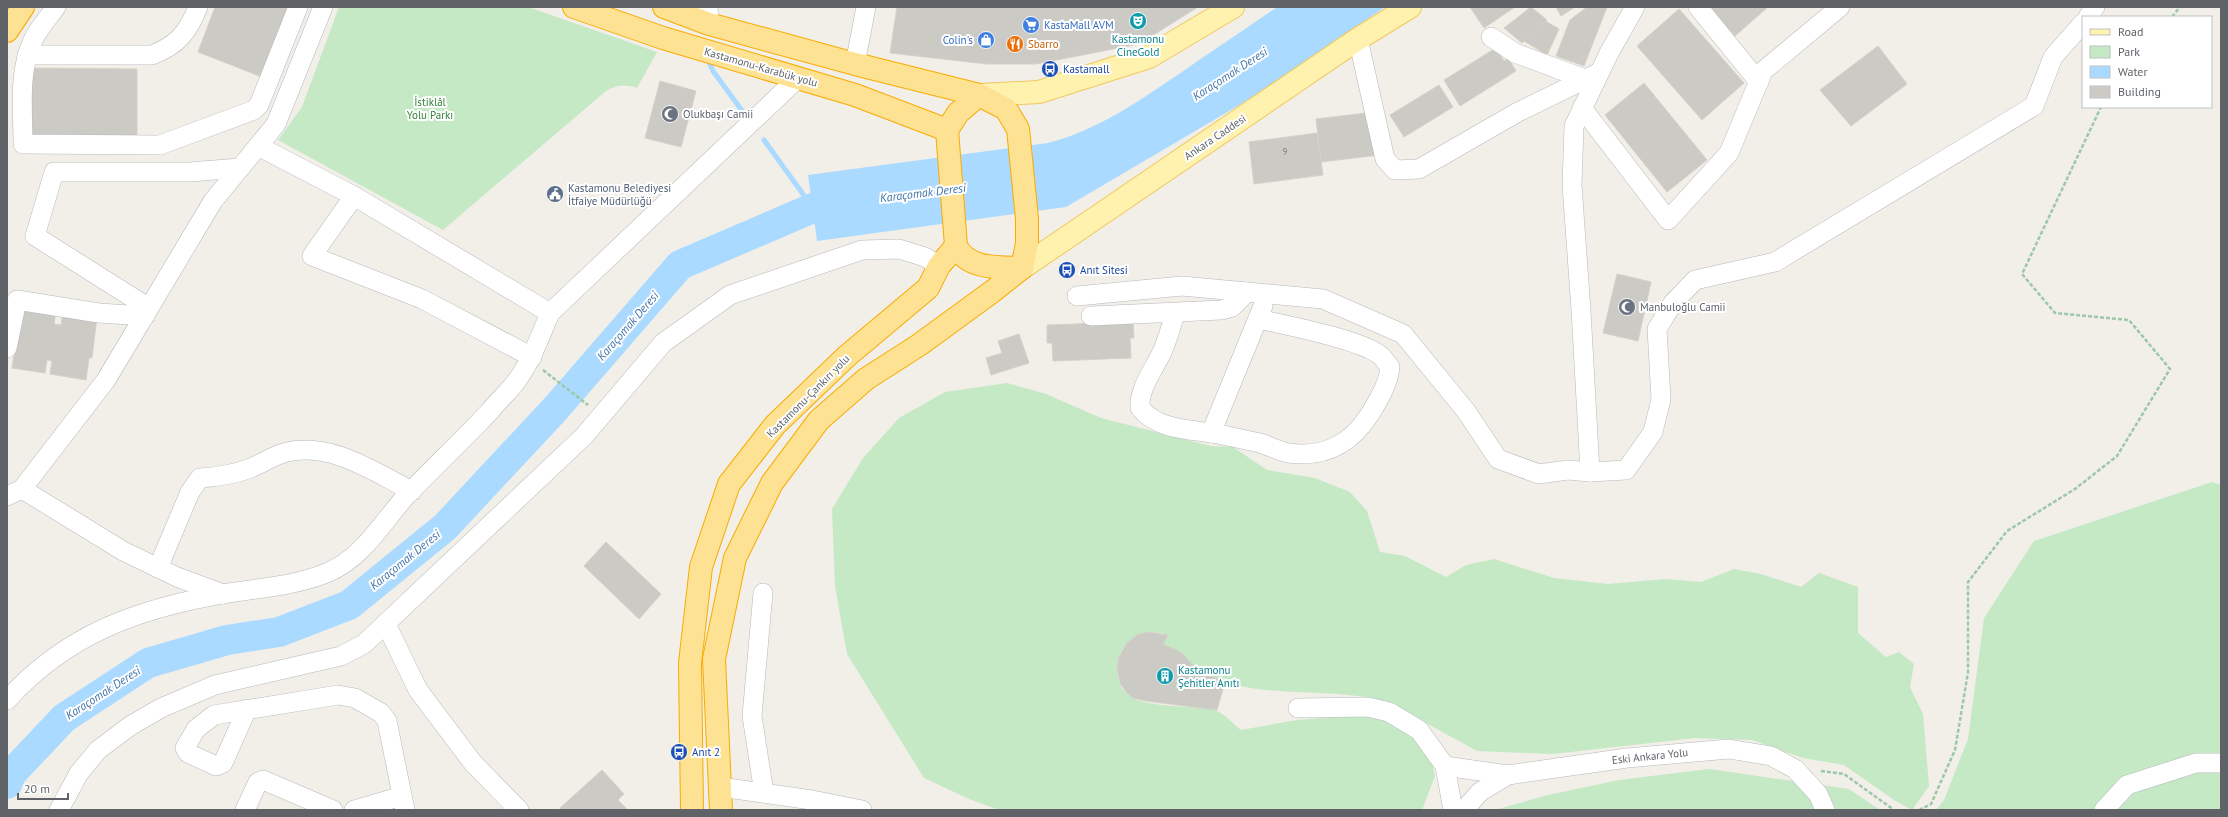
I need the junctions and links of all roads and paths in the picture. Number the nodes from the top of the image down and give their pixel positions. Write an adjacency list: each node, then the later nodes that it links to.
1 (23, 7): 20 (highway)
2 (56, 7): 23 (street)
3 (198, 7): 23 (street)
4 (298, 7): 23 (street)
5 (322, 7): 32 (street)
6 (574, 7): 26 (highway, Kastamonu-Karabük yolu)
7 (664, 7): 16 (highway)
8 (866, 7): 24 (street)
9 (1233, 7): 28 (main road)
10 (1410, 7): 22 (main road, Ankara Caddesi)
11 (1635, 7): 25 (street)
12 (1698, 7): 27 (street)
13 (1840, 7): 27 (street)
14 (2095, 7): 17 (street)
15 (2180, 7): 18 (path)
16 (709, 15): 24 (highway)
17 (2089, 16)
18 (2173, 16)
19 (2082, 24): 50 (street)
20 (7, 31)
21 (1491, 37): 25 (street)
22 (1358, 39): 25 (street); 37 (main road, Ankara Caddesi)
23 (27, 55)
24 (855, 64): 28 (highway)
25 (1592, 76): 29 (street)
26 (798, 78): 31 (highway, Kastamonu-Karabük yolu); 42 (street)
27 (1759, 82): 29 (street)
28 (979, 95): 31 (highway); 37 (highway)
29 (1582, 108): 50 (street)
30 (2101, 108): 79 (path)
31 (947, 130): 35 (highway)
32 (258, 146): 33 (street); 34 (street)
33 (239, 168): 41 (street); 41 (street)
34 (354, 196): 42 (street); 47 (street)
35 (956, 246): 36 (highway, Kastamonu-Çankırı yolu); 37 (highway)
36 (939, 266): 56 (street); 72 (highway, Kastamonu-Çankırı yolu)
37 (1022, 268): 64 (highway)
38 (1248, 292): 39 (street); 40 (street); 43 (street)
39 (1268, 294): 45 (street); 50 (street)
40 (1077, 296)
41 (147, 312): 46 (street); 52 (street)
42 (550, 313): 47 (street)
43 (1175, 313): 44 (street); 49 (street)
44 (1091, 316)
45 (1258, 319): 49 (street); 49 (street)
46 (7, 348)
47 (537, 362): 48 (path); 51 (street)
48 (590, 406)
49 (1211, 433)
50 (1590, 472)
51 (412, 491): 53 (street); 55 (street)
52 (15, 493): 53 (street)
53 (158, 568): 55 (street)
54 (763, 593): 65 (street)
55 (223, 594): 57 (street)
56 (386, 624): 67 (street); 71 (street)
57 (11, 690)
58 (1298, 708): 61 (street)
59 (247, 709): 66 (street)
60 (2221, 763): 80 (street)
61 (1445, 766): 63 (street); 75 (street)
62 (1796, 769): 63 (street, Eski Ankara Yolu); 77 (street, Eski Ankara Yolu); 78 (path)
63 (1508, 775): 76 (street, Eski Ankara Yolu)
64 (720, 787): 65 (street); 73 (highway)
65 (764, 793): 74 (street)
66 (403, 803): 70 (street)
67 (59, 810)
68 (245, 810): 69 (street)
69 (333, 810)
70 (354, 810)
71 (519, 810)
72 (692, 810)
73 (721, 810)
74 (862, 810)
75 (1453, 810)
76 (1464, 810)
77 (1825, 810)
78 (1894, 810)
79 (1919, 810)
80 (2104, 810)

